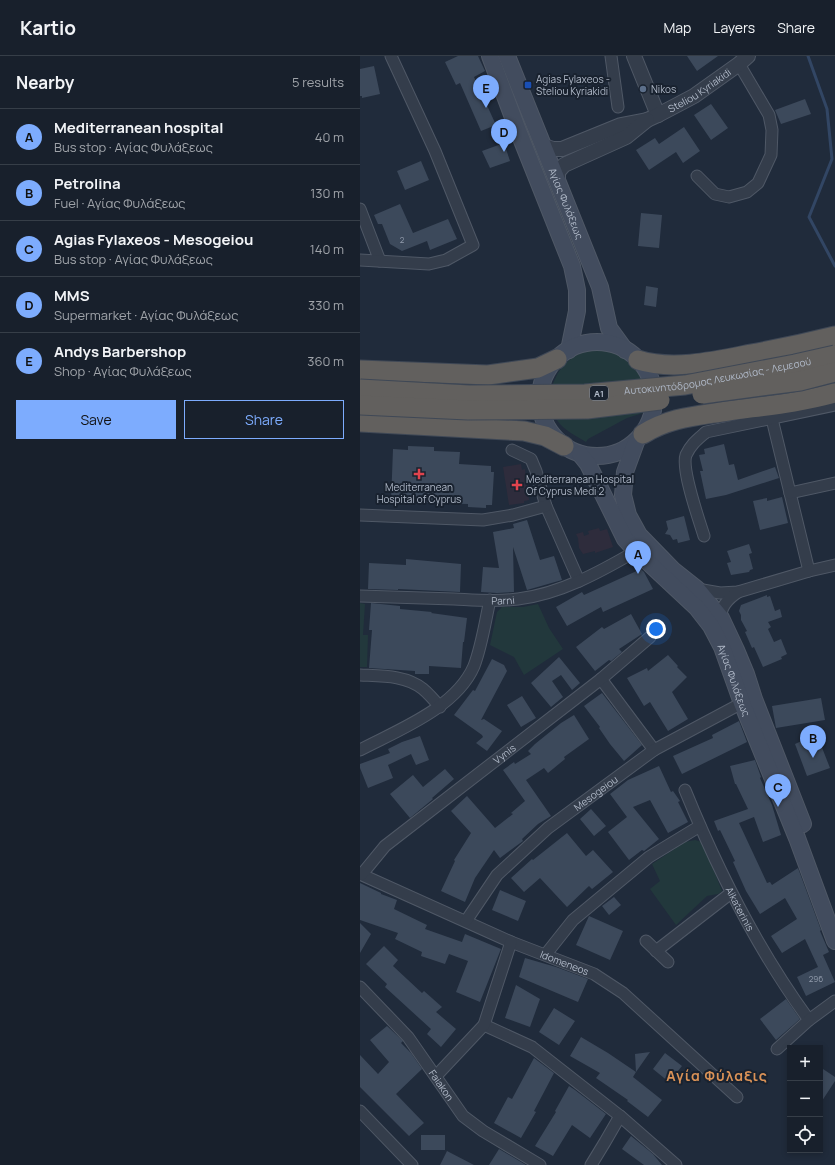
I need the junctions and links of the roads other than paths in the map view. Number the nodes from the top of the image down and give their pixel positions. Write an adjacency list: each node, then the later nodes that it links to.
1 (391, 56): 14 (street)
2 (490, 56): 16 (main road, Αγίας Φυλάξεως)
3 (507, 56): 9 (main road, Αγίας Φυλάξεως)
4 (611, 56): 7 (street)
5 (634, 56): 8 (street)
6 (744, 60): 8 (street, Steliou Kyriakidi); 10 (street)
7 (618, 107)
8 (653, 118): 9 (street, Steliou Kyriakidi); 11 (street, Steliou Kyriakidi)
9 (544, 146): 11 (main road, Αγίας Φυλάξεως)
10 (697, 176)
11 (558, 181): 17 (main road, Αγίας Φυλάξεως)
12 (360, 208): 14 (street)
13 (360, 260): 14 (street)
14 (380, 261)
15 (835, 336): 17 (highway)
16 (563, 354): 17 (main road); 19 (highway); 31 (main road)
17 (632, 355): 29 (main road)
18 (835, 355): 21 (highway, Αυτοκινητόδρομος Λευκωσίας - Λεμεσού / A1, bridge)
19 (360, 370)
20 (835, 372): 23 (highway, Αυτοκινητόδρομος Λευκωσίας - Λεμεσού / A1, bridge)
21 (360, 389)
22 (835, 394): 29 (highway)
23 (360, 405)
24 (835, 405): 25 (street)
25 (772, 419): 33 (street); 36 (street)
26 (360, 422): 27 (highway)
27 (467, 428): 28 (street); 31 (highway)
28 (360, 431)
29 (639, 438): 31 (main road); 41 (main road, Αγίας Φυλάξεως)
30 (512, 450): 34 (street)
31 (572, 450): 37 (main road, Αγίας Φυλάξεως)
32 (835, 483): 33 (street)
33 (790, 493): 39 (street)
34 (546, 506): 35 (street); 40 (street)
35 (360, 515)
36 (704, 536)
37 (636, 551): 40 (street, Parni); 49 (main road, Αγίας Φυλάξεως)
38 (835, 565): 39 (street)
39 (809, 571): 42 (street)
40 (579, 581): 44 (street, Parni)
41 (697, 589): 42 (street); 45 (main road, Αγίας Φυλάξεως)
42 (738, 592): 45 (street)
43 (360, 596): 44 (street, Parni)
44 (490, 600): 50 (street)
45 (721, 618): 49 (main road, Αγίας Φυλάξεως)
46 (650, 637): 48 (street, Vynis)
47 (360, 675): 50 (street)
48 (601, 679): 52 (street); 55 (street, Vynis)
49 (748, 701): 52 (street, Mesogeiou); 57 (main road, Αγίας Φυλάξεως); 59 (main road, Αγίας Φυλάξεως)
50 (440, 707): 51 (street)
51 (360, 750)
52 (654, 750): 58 (street, Mesogeiou)
53 (685, 790): 54 (street, Aikaterinis)
54 (700, 826): 56 (street, Aikaterinis); 63 (street)
55 (361, 874): 58 (street, Idomeneos)
56 (731, 893): 62 (street); 67 (street, Aikaterinis)
57 (835, 915)
58 (466, 921): 60 (street, Idomeneos)
59 (835, 941)
60 (511, 942): 63 (street, Idomeneos); 68 (street)
61 (646, 942): 62 (street)
62 (656, 951): 64 (street)
63 (546, 954): 71 (street, Idomeneos)
64 (668, 962)
65 (360, 987): 70 (street, Faiakon)
66 (835, 1002): 67 (street)
67 (809, 1020): 69 (street)
68 (484, 1025): 70 (street); 73 (street)
69 (777, 1048)
70 (436, 1076): 75 (street, Faiakon)
71 (737, 1097)
72 (360, 1111): 74 (street)
73 (620, 1116): 76 (street); 77 (street)
74 (412, 1165)
75 (540, 1165)
76 (591, 1165)
77 (676, 1165)

